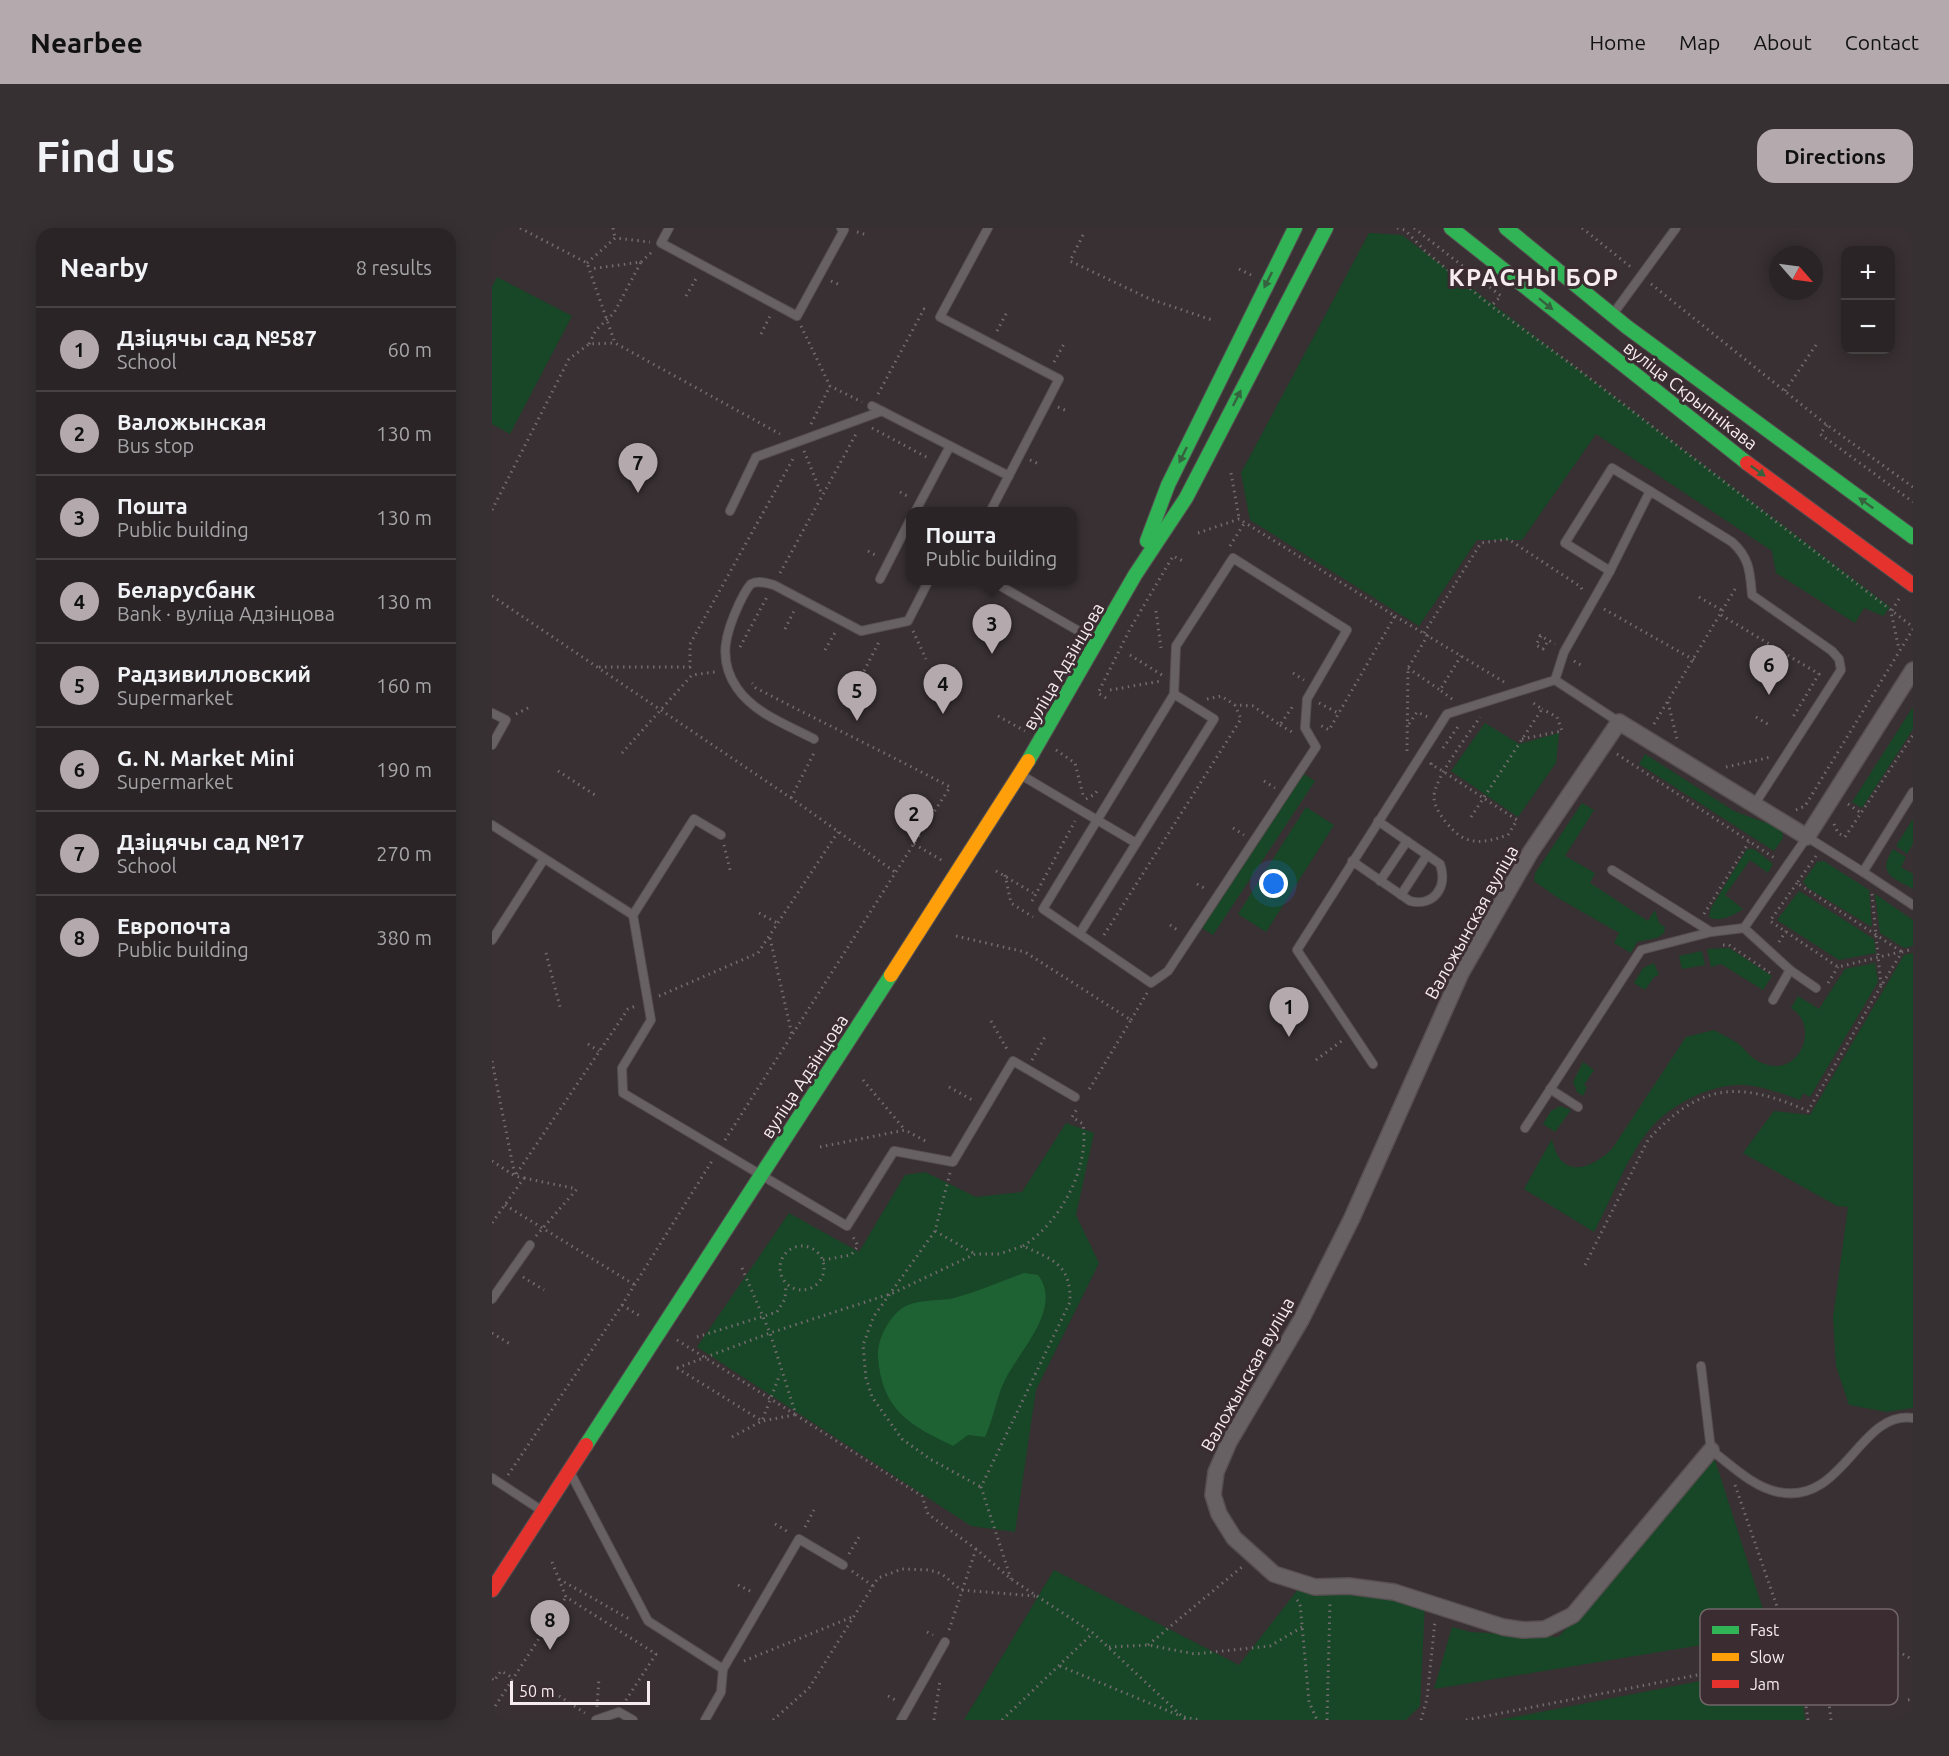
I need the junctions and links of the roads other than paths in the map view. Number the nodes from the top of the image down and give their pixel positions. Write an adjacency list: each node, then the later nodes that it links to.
1 (669, 228): 2 (lane)
2 (841, 228)
3 (988, 228): 13 (lane)
4 (1295, 228): 21 (main road, вуліца Адзінцова, one-way to 21)
5 (1326, 228): 21 (main road, вуліца Адзінцова, one-way to 5)
6 (1451, 228): 25 (main road, вуліца Скрыпнікава, one-way to 25)
7 (1506, 228): 9 (main road, вуліца Скрыпнікава)
8 (1676, 228): 9 (lane)
9 (1613, 316): 19 (main road, вуліца Скрыпнікава, one-way to 9)
10 (872, 406): 11 (lane)
11 (882, 411): 12 (lane); 17 (lane)
12 (950, 446): 13 (lane); 15 (lane)
13 (1009, 476): 16 (lane)
14 (1650, 491): 20 (lane); 20 (lane); 36 (lane)
15 (918, 507)
16 (993, 507)
17 (730, 511)
18 (906, 535): 22 (lane)
19 (1913, 537)
20 (1610, 571): 28 (lane)
21 (1135, 575): 26 (main road, вуліца Адзінцова)
22 (880, 579)
23 (926, 585): 32 (lane)
24 (999, 585): 26 (lane)
25 (1913, 585)
26 (1098, 642): 34 (main road, вуліца Адзінцова)
27 (1913, 670): 41 (street)
28 (1555, 680): 31 (lane); 37 (lane)
29 (1174, 694): 38 (lane); 43 (lane); 55 (lane)
30 (492, 713): 33 (lane)
31 (1619, 722): 36 (street); 70 (street, Валожынская вуліца)
32 (814, 739)
33 (492, 745)
34 (1021, 774): 38 (lane); 65 (main road, вуліца Адзінцова)
35 (1913, 792): 48 (lane)
36 (1753, 806): 41 (street)
37 (1378, 820): 42 (lane); 46 (lane)
38 (1098, 821): 43 (lane); 55 (lane)
39 (492, 825): 45 (lane)
40 (721, 835): 52 (lane)
41 (1807, 837): 48 (lane); 53 (lane)
42 (1407, 841): 44 (lane); 49 (lane)
43 (1136, 843): 55 (lane)
44 (1427, 855): 50 (lane); 50 (lane)
45 (544, 859): 52 (lane); 56 (lane)
46 (1352, 861): 49 (lane); 60 (lane)
47 (1612, 870): 54 (lane)
48 (1863, 872): 51 (lane)
49 (1380, 881): 50 (lane)
50 (1401, 895)
51 (1913, 905)
52 (633, 915): 65 (lane)
53 (1744, 928): 54 (lane); 57 (lane)
54 (1711, 932): 61 (lane)
55 (1080, 933)
56 (492, 940)
57 (1790, 970): 58 (lane); 59 (lane)
58 (1816, 988)
59 (1773, 1000)
60 (1373, 1064)
61 (1550, 1089): 63 (lane); 64 (lane)
62 (1075, 1097): 65 (lane)
63 (1578, 1107)
64 (1525, 1128)
65 (760, 1176): 71 (main road, вуліца Адзінцова)
66 (530, 1245): 67 (lane)
67 (492, 1299)
68 (1701, 1366): 70 (lane)
69 (1913, 1418): 70 (lane)
70 (1711, 1450)
71 (569, 1470): 73 (main road, вуліца Адзінцова); 77 (lane)
72 (492, 1478): 73 (lane)
73 (543, 1511): 75 (main road, вуліца Адзінцова)
74 (843, 1565): 77 (lane)
75 (492, 1590)
76 (945, 1642): 81 (lane)
77 (723, 1669): 80 (lane)
78 (596, 1720): 79 (lane)
79 (633, 1720)
80 (705, 1720)
81 (901, 1720)

